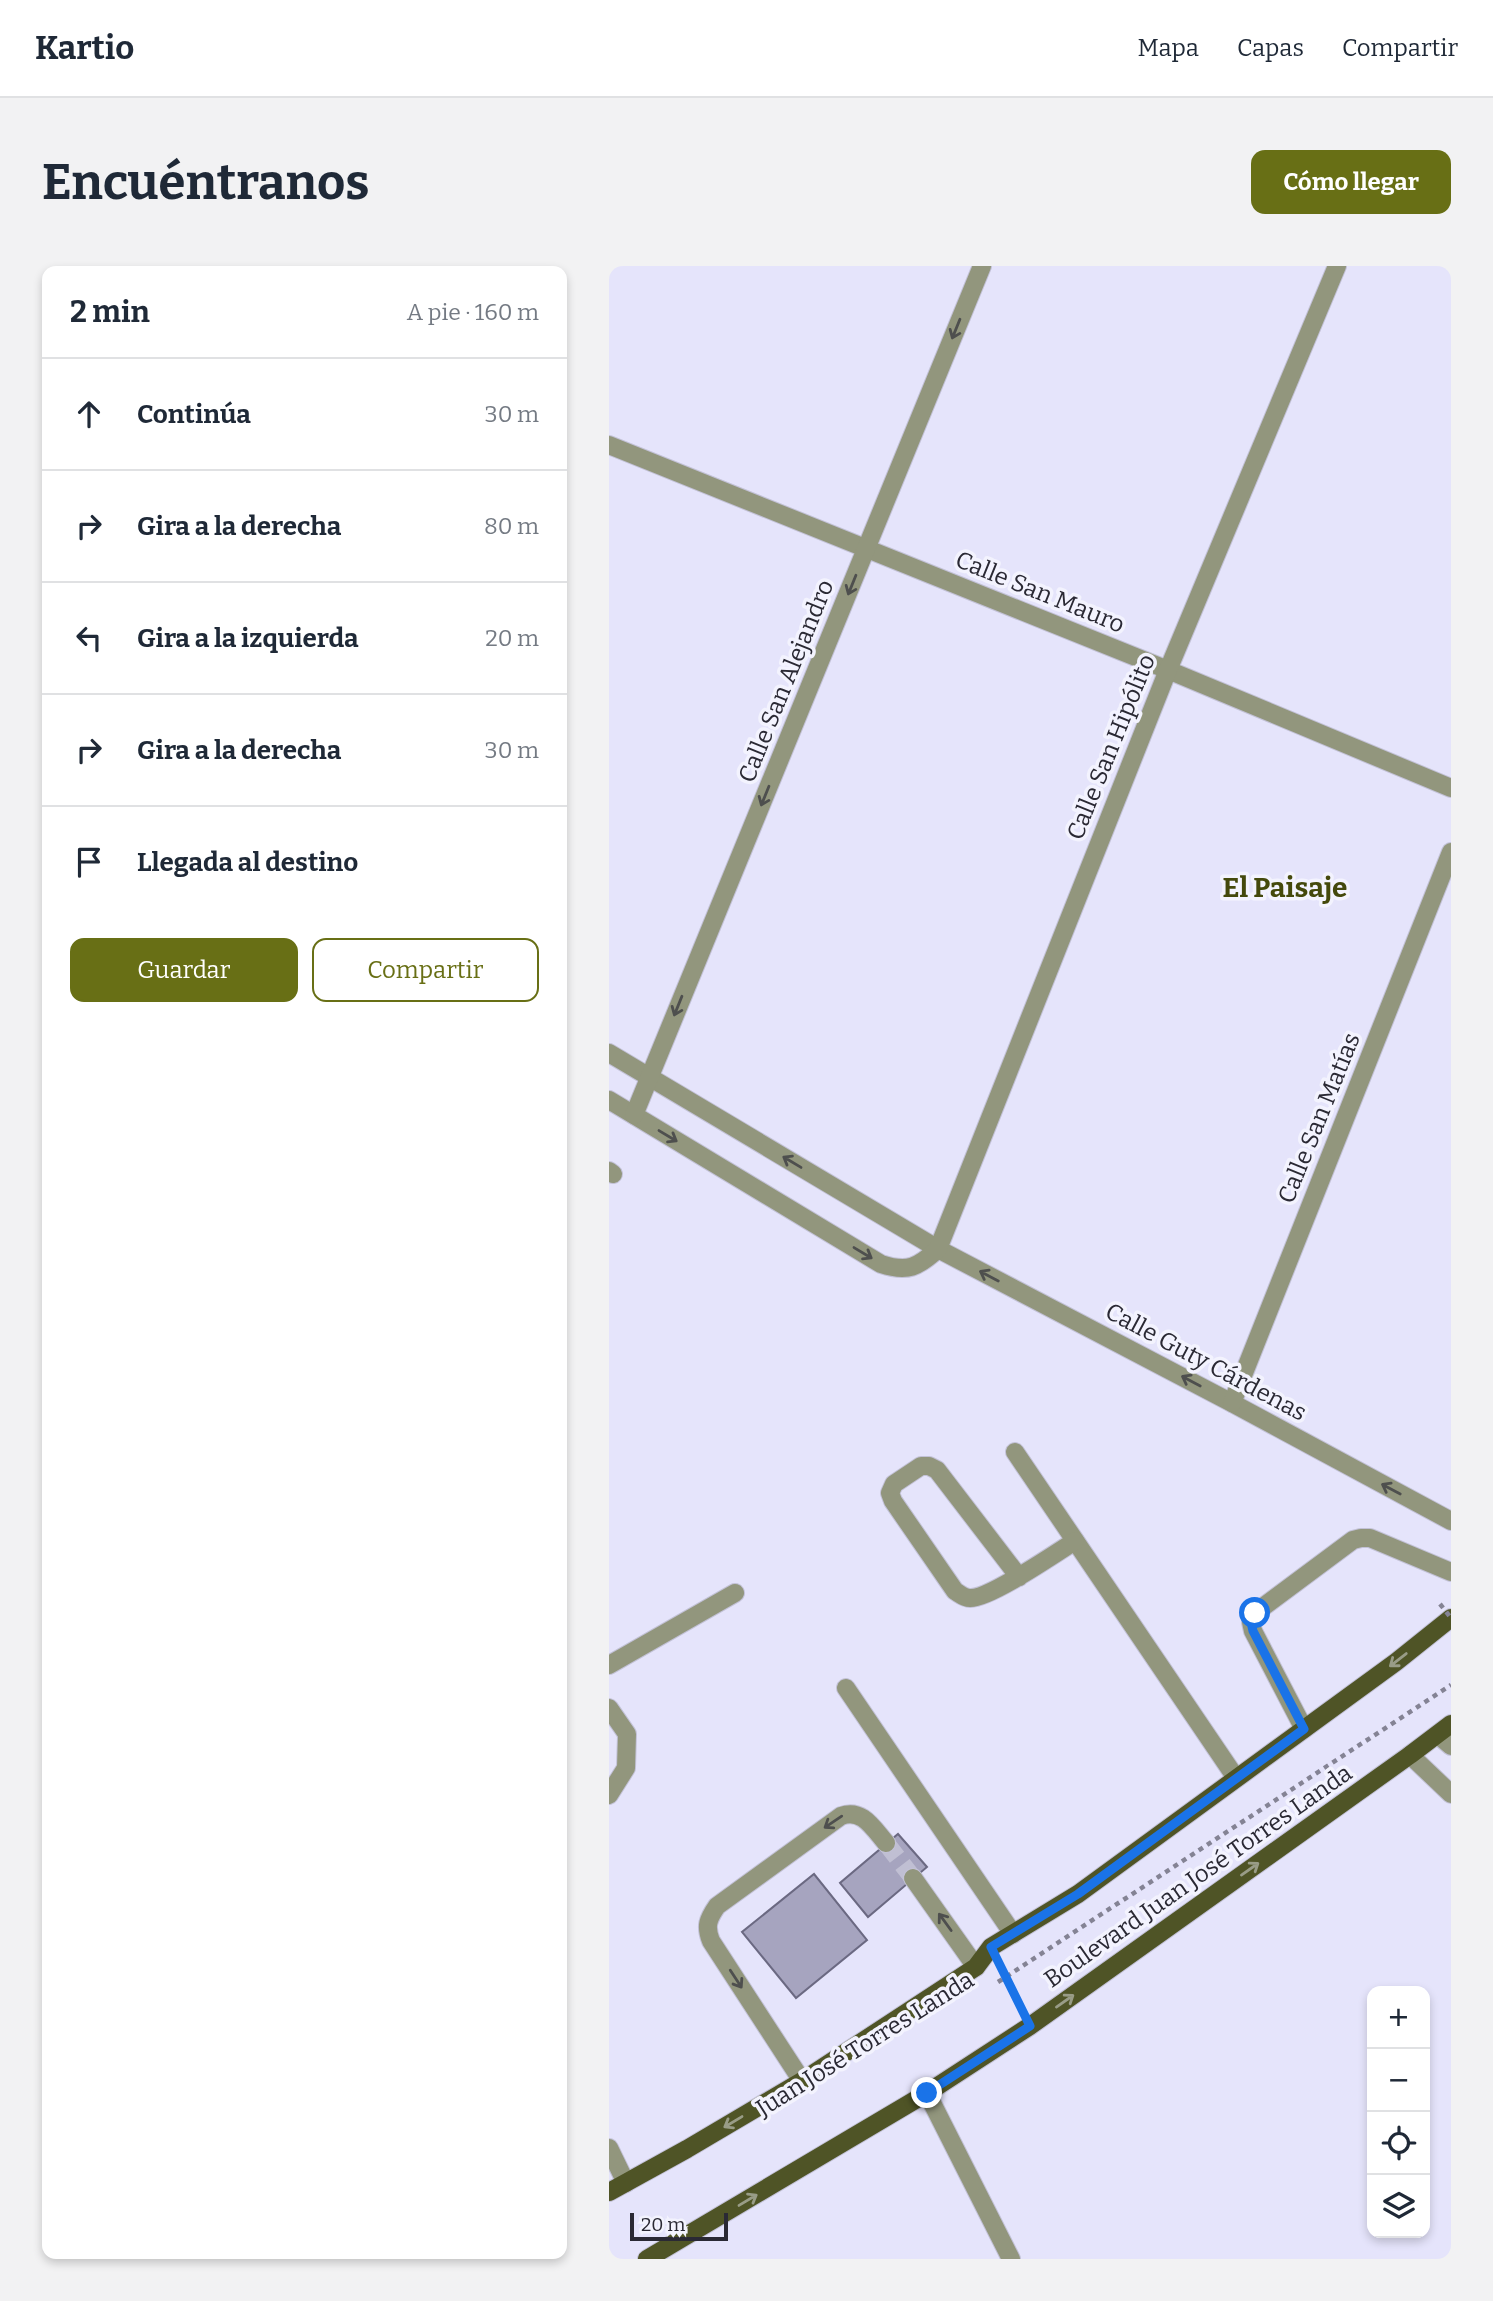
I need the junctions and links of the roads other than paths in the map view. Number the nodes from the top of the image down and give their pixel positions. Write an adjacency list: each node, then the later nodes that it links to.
1 (982, 266): 4 (street, Calle San Alejandro, one-way to 4)
2 (1337, 266): 5 (street, Calle San Hipólito)
3 (609, 445): 4 (street, Calle San Mauro)
4 (867, 549): 5 (street, Calle San Mauro); 9 (street, Calle San Alejandro, one-way to 9)
5 (1168, 670): 6 (street, Calle San Mauro); 12 (street, Calle San Hipólito)
6 (1451, 788)
7 (1451, 852): 13 (street, Calle San Matías)
8 (609, 1053): 9 (street, Calle Guty Cárdenas)
9 (649, 1076): 11 (street, Calle San Alejandro); 12 (street, Calle Guty Cárdenas, one-way to 9)
10 (609, 1100): 11 (street)
11 (634, 1115): 12 (street, one-way to 12)
12 (938, 1249): 13 (street, Calle Guty Cárdenas, one-way to 12)
13 (1232, 1403): 15 (street, Calle Guty Cárdenas, one-way to 13)
14 (1015, 1452): 16 (street)
15 (1451, 1521)
16 (1075, 1541): 18 (street); 27 (street)
17 (1451, 1572): 24 (street)
18 (1019, 1577): 18 (street)
19 (735, 1593): 21 (street)
20 (1447, 1613): 24 (main road, one-way to 24)
21 (609, 1665)
22 (846, 1688): 32 (street)
23 (609, 1708): 29 (street)
24 (1304, 1729): 27 (main road)
25 (1446, 1735): 26 (main road, Boulevard Juan José Torres Landa)
26 (1411, 1755): 28 (street); 35 (main road, Boulevard Juan José Torres Landa, one-way to 26)
27 (1236, 1778): 32 (main road)
28 (1451, 1794)
29 (609, 1795)
30 (886, 1843): 34 (street, one-way to 34)
31 (913, 1878): 33 (street, one-way to 31)
32 (1013, 1934): 33 (main road)
33 (976, 1967): 34 (main road)
34 (802, 2081): 37 (main road, one-way to 37)
35 (927, 2093): 39 (main road, Boulevard Juan José Torres Landa, one-way to 35); 40 (street)
36 (609, 2148): 37 (street)
37 (626, 2183): 38 (main road)
38 (609, 2192)
39 (655, 2257)
40 (1011, 2259)

